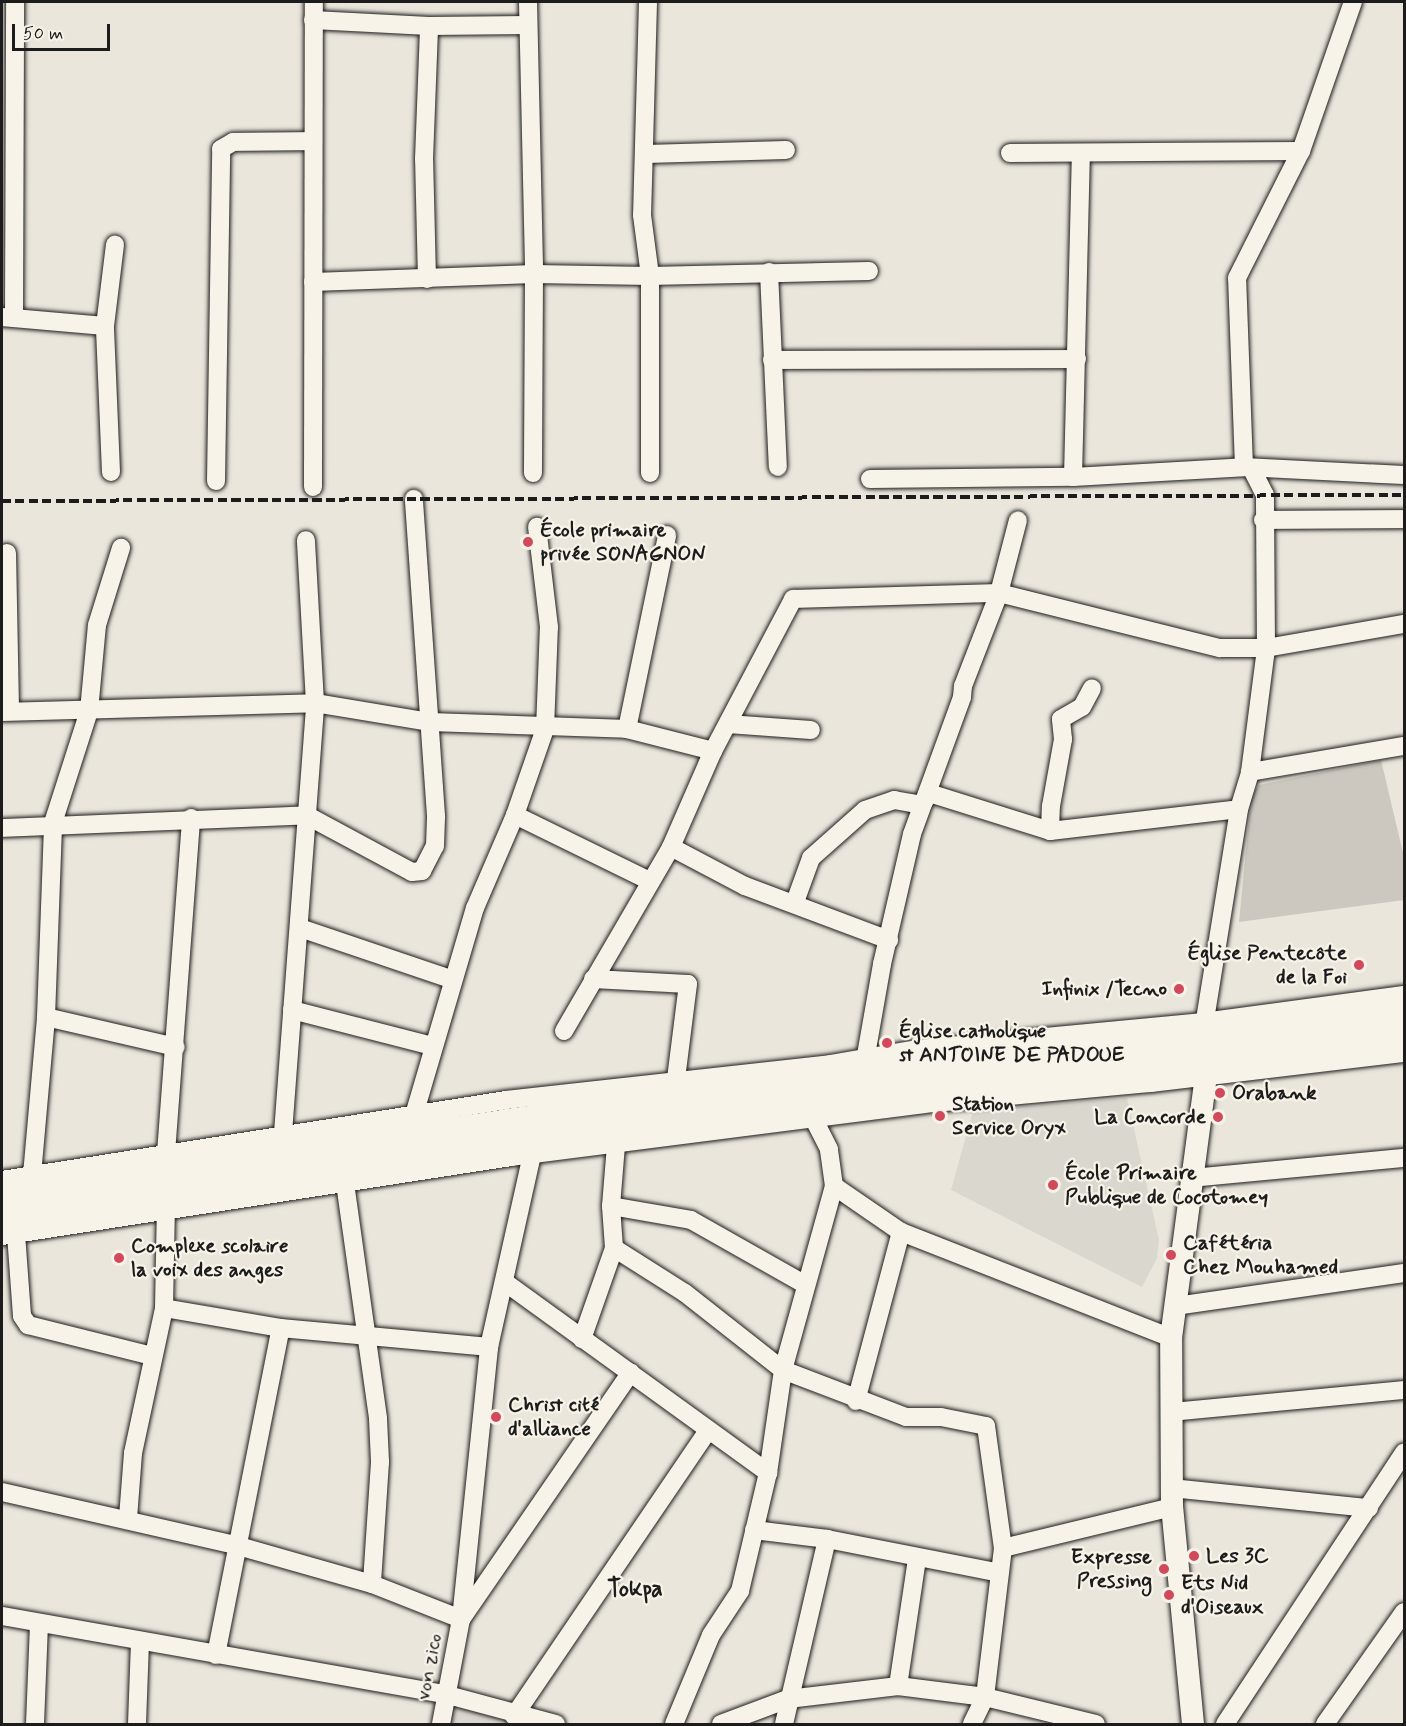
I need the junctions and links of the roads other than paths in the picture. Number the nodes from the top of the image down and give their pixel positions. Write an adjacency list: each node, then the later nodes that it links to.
1 (15, 2): 22 (street)
2 (314, 2): 6 (street)
3 (528, 2): 7 (street)
4 (648, 2): 14 (street)
5 (1353, 2): 11 (street)
6 (313, 20): 8 (street); 9 (street)
7 (528, 25): 8 (street); 18 (street)
8 (429, 26): 20 (street)
9 (311, 141): 21 (street); 34 (street)
10 (786, 150): 14 (street)
11 (1301, 151): 13 (street); 27 (street)
12 (1010, 153): 13 (street)
13 (1081, 153): 25 (street)
14 (646, 154): 19 (street)
15 (115, 246): 23 (street)
16 (869, 271): 17 (street)
17 (769, 272): 19 (street); 24 (street)
18 (534, 274): 19 (street); 20 (street); 30 (street)
19 (650, 276): 29 (street)
20 (427, 279): 21 (street)
21 (314, 282): 35 (street)
22 (8, 317): 23 (street)
23 (105, 326): 28 (street)
24 (772, 360): 25 (street); 26 (street)
25 (1077, 360): 32 (street)
26 (778, 467)
27 (1248, 468): 31 (street); 32 (street); 39 (street)
28 (111, 472)
29 (650, 472)
30 (533, 473)
31 (1404, 475)
32 (1072, 477): 33 (street)
33 (870, 479)
34 (216, 481)
35 (313, 487)
36 (414, 499): 52 (street)
37 (1404, 519): 39 (street)
38 (1018, 520): 45 (street)
39 (1263, 520): 47 (street)
40 (537, 527): 54 (street)
41 (668, 535): 55 (street)
42 (306, 540): 49 (street)
43 (121, 548): 51 (street)
44 (6, 553): 50 (street)
45 (999, 593): 47 (street); 53 (street); 60 (street)
46 (1404, 624): 47 (street)
47 (1266, 648): 59 (street)
48 (1092, 688): 67 (street)
49 (315, 703): 51 (street); 52 (street); 62 (street)
50 (6, 711): 51 (street)
51 (89, 711): 65 (street)
52 (430, 722): 54 (street); 62 (street)
53 (728, 724): 56 (street); 58 (street)
54 (545, 729): 55 (street); 63 (street)
55 (627, 729): 58 (street)
56 (811, 730)
57 (1404, 746): 59 (street)
58 (713, 751): 68 (street)
59 (1250, 772): 61 (street)
60 (929, 793): 67 (street); 70 (street); 72 (street)
61 (1239, 809): 67 (street); 83 (street)
62 (306, 815): 64 (street); 71 (street)
63 (515, 815): 69 (street); 73 (street)
64 (191, 818): 65 (street); 82 (street)
65 (53, 823): 66 (street); 78 (street)
66 (2, 828)
67 (1050, 831)
68 (671, 847): 69 (street); 70 (street)
69 (650, 881): 74 (street)
70 (795, 902): 72 (street)
71 (300, 928): 73 (street); 76 (street)
72 (889, 940): 85 (street)
73 (451, 979): 81 (street)
74 (593, 979): 79 (street); 86 (street)
75 (1404, 995): 83 (street)
76 (292, 1010): 81 (street); 89 (street)
77 (1404, 1010): 83 (highway)
78 (46, 1017): 82 (street); 94 (street)
79 (564, 1031)
80 (1404, 1033): 83 (highway)
81 (432, 1046): 87 (street)
82 (176, 1047): 91 (street)
83 (1204, 1048): 84 (street); 85 (street); 88 (street); 95 (main road); 99 (highway); 102 (highway)
84 (1404, 1053)
85 (866, 1055): 86 (street)
86 (676, 1079): 87 (street)
87 (414, 1115): 89 (street)
88 (814, 1119): 90 (street); 98 (street)
89 (283, 1132): 91 (street)
90 (616, 1144): 92 (street); 100 (street)
91 (166, 1152): 94 (street)
92 (532, 1155): 97 (street); 106 (street)
93 (1404, 1158): 95 (street)
94 (32, 1175): 96 (street)
95 (1191, 1178): 108 (main road)
96 (2, 1180)
97 (345, 1183): 101 (street); 111 (street)
98 (834, 1186): 103 (street); 107 (street)
99 (2, 1197)
100 (611, 1206): 104 (street); 107 (street)
101 (166, 1208): 102 (street); 109 (street)
102 (6, 1229): 115 (street)
103 (902, 1232): 112 (street); 119 (street)
104 (614, 1248): 113 (street); 116 (street)
105 (1404, 1273): 108 (street)
106 (506, 1283): 113 (street); 114 (street)
107 (806, 1285): 116 (street)
108 (1175, 1306): 112 (main road)
109 (164, 1308): 110 (street); 115 (street)
110 (281, 1328): 111 (street); 130 (street)
111 (368, 1335): 114 (street); 134 (street)
112 (1171, 1338): 120 (main road)
113 (582, 1339): 117 (street)
114 (489, 1347): 137 (street)
115 (152, 1356): 127 (street)
116 (783, 1371): 119 (street); 123 (street)
117 (631, 1372): 121 (street); 137 (street)
118 (1404, 1390): 120 (street)
119 (856, 1401): 131 (street)
120 (1171, 1412): 125 (main road)
121 (708, 1431): 123 (street); 145 (street)
122 (1404, 1454): 126 (street)
123 (768, 1473): 128 (street)
124 (2, 1492): 127 (street)
125 (1172, 1497): 126 (street); 131 (street); 155 (main road)
126 (1369, 1508): 156 (street)
127 (128, 1518): 130 (street)
128 (754, 1530): 129 (street); 150 (street)
129 (827, 1539): 132 (street); 144 (street)
130 (235, 1545): 134 (street); 140 (street)
131 (1004, 1548): 133 (street)
132 (917, 1559): 133 (street); 141 (street)
133 (1000, 1573): 143 (street)
134 (372, 1584): 137 (street)
135 (1404, 1612): 157 (street)
136 (2, 1616): 138 (street)
137 (461, 1619): 142 (street, von zico)
138 (39, 1623): 139 (street); 146 (street)
139 (140, 1642): 140 (street); 147 (street)
140 (216, 1655): 142 (street)
141 (898, 1686): 143 (street); 144 (street)
142 (444, 1694): 145 (street); 148 (street, von zico)
143 (985, 1697): 153 (street); 154 (street)
144 (788, 1699): 151 (street); 152 (street)
145 (514, 1716): 149 (street)
146 (35, 1725)
147 (137, 1725)
148 (441, 1725)
149 (556, 1725)
150 (674, 1725)
151 (721, 1725)
152 (784, 1725)
153 (972, 1725)
154 (1096, 1725)
155 (1193, 1725)
156 (1225, 1725)
157 (1325, 1725)

